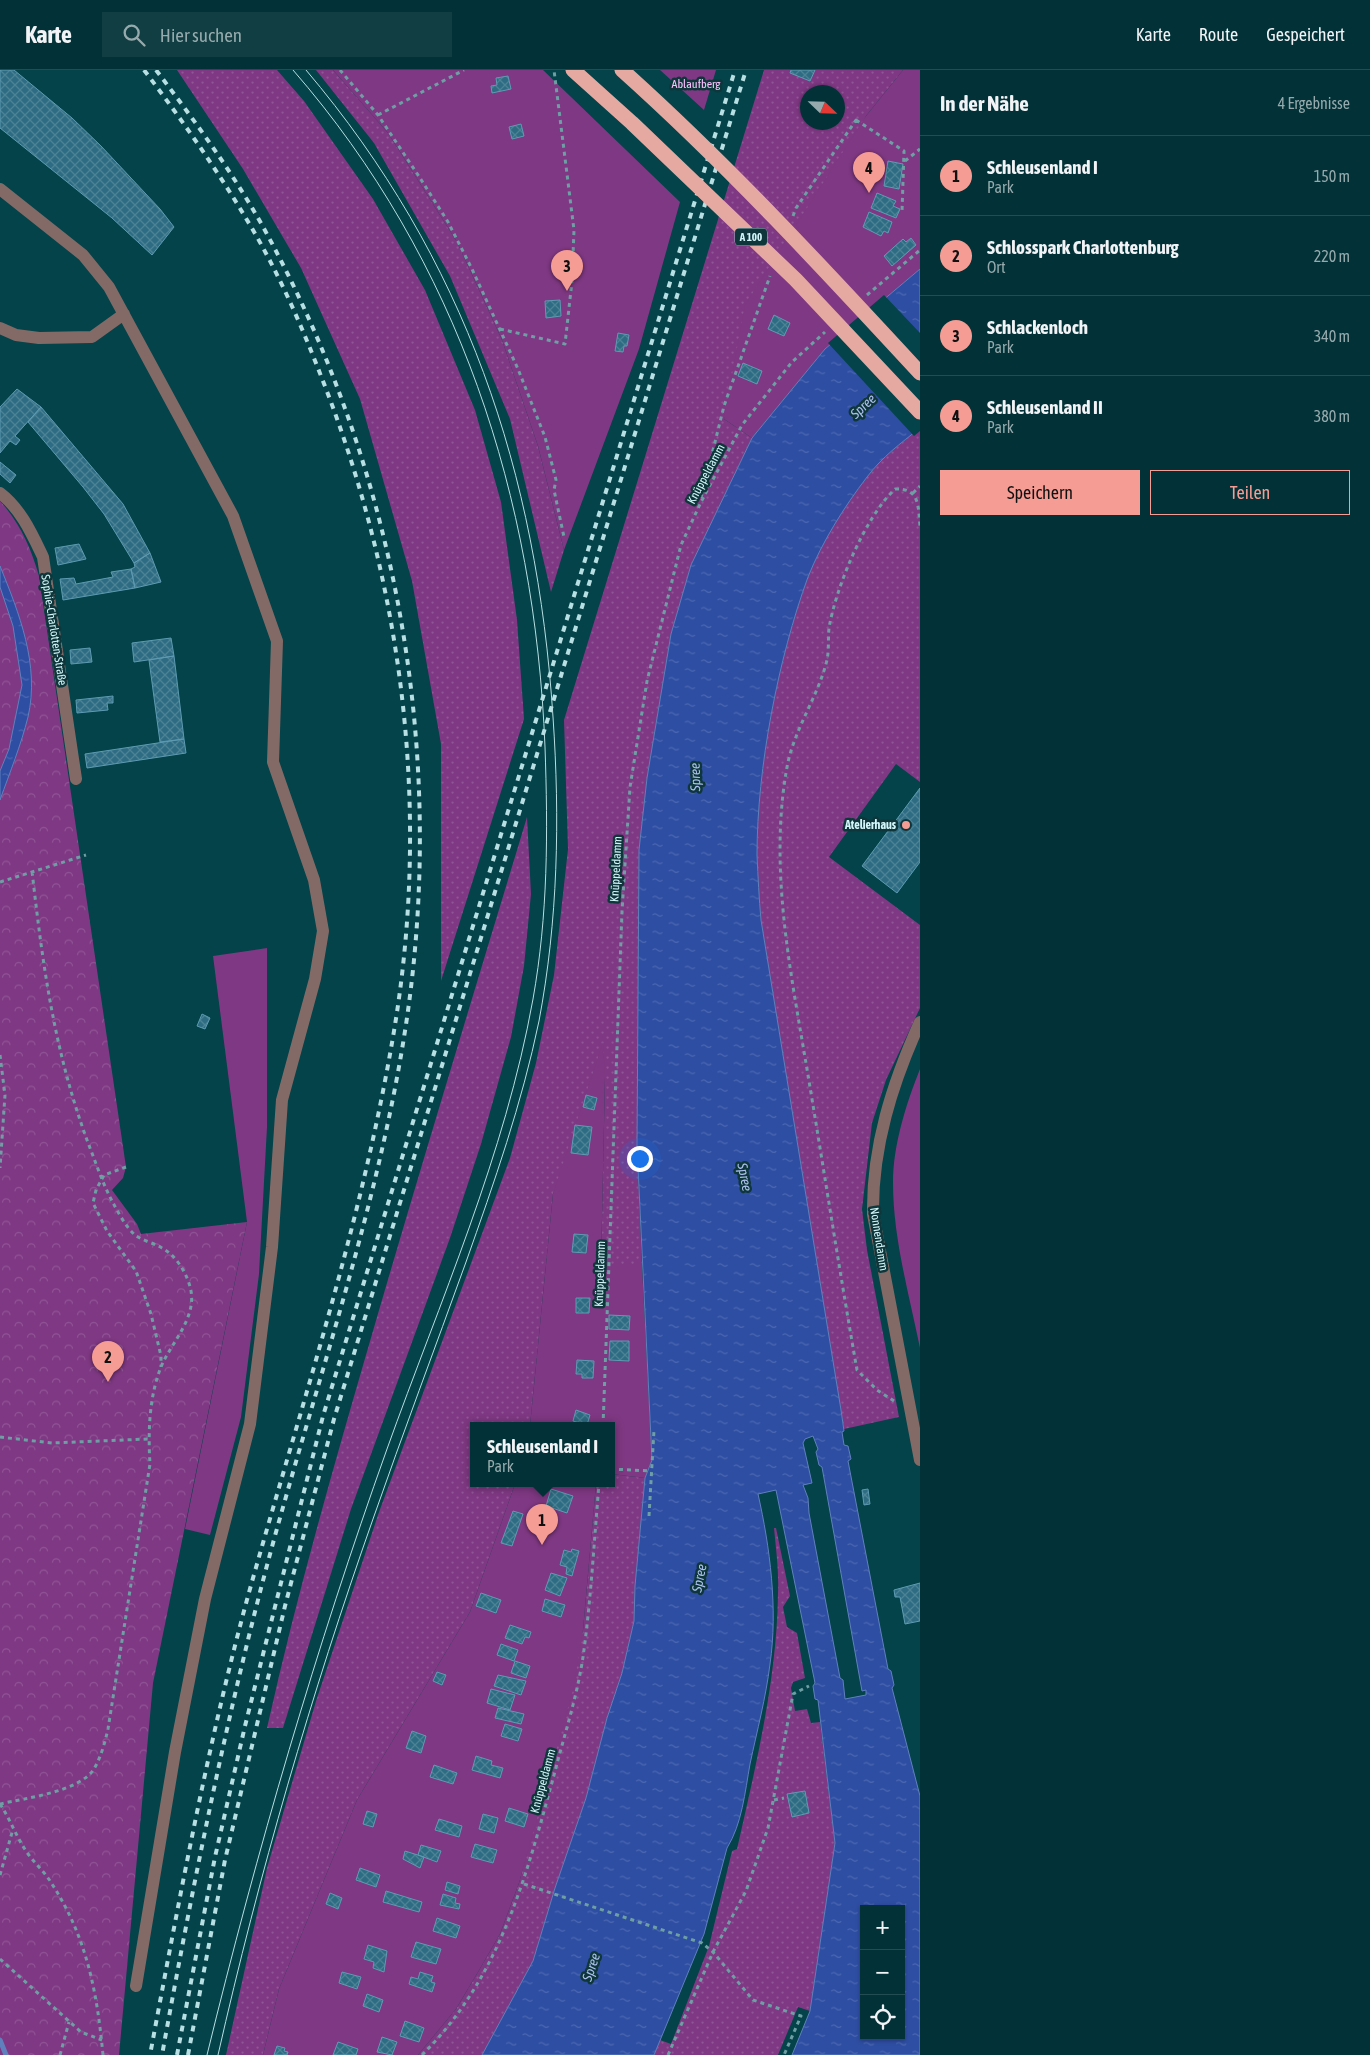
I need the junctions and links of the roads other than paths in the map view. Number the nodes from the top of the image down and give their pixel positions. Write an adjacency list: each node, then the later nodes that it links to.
1 (573, 70): 7 (highway, A 100, bridge)
2 (622, 70): 6 (highway, A 100, bridge)
3 (0, 189): 4 (street)
4 (124, 314): 5 (street); 13 (street)
5 (0, 328)
6 (920, 373)
7 (920, 412)
8 (0, 493): 9 (street, Sophie-Charlotten-Straße)
9 (76, 780)
10 (920, 1022): 11 (street, Nonnendamm)
11 (917, 1431): 12 (street, Nonnendamm)
12 (920, 1460)
13 (136, 1986)

